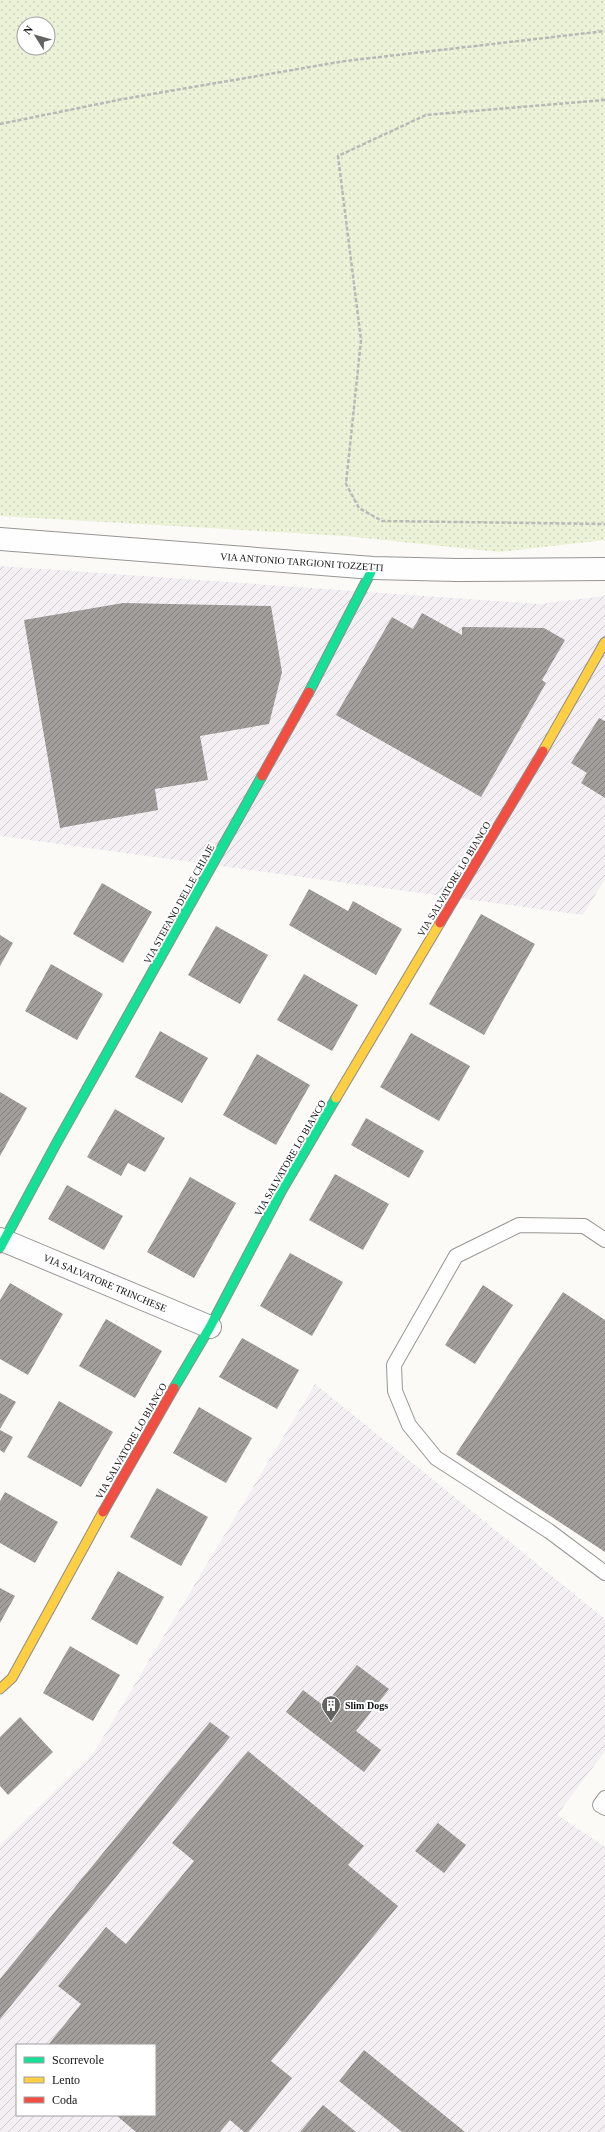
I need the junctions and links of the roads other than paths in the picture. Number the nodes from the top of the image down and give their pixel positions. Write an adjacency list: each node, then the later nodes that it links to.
1 (0, 539): 2 (street, VIA ANTONIO TARGIONI TOZZETTI)
2 (372, 568): 3 (street, VIA ANTONIO TARGIONI TOZZETTI); 6 (street, VIA STEFANO DELLE CHIAJE)
3 (605, 569)
4 (605, 642): 7 (street, VIA SALVATORE LO BIANCO)
5 (605, 1240): 8 (lane)
6 (1, 1243): 7 (street, VIA SALVATORE TRINCHESE)
7 (210, 1326): 9 (street, VIA SALVATORE LO BIANCO)
8 (605, 1573)
9 (0, 1689)

